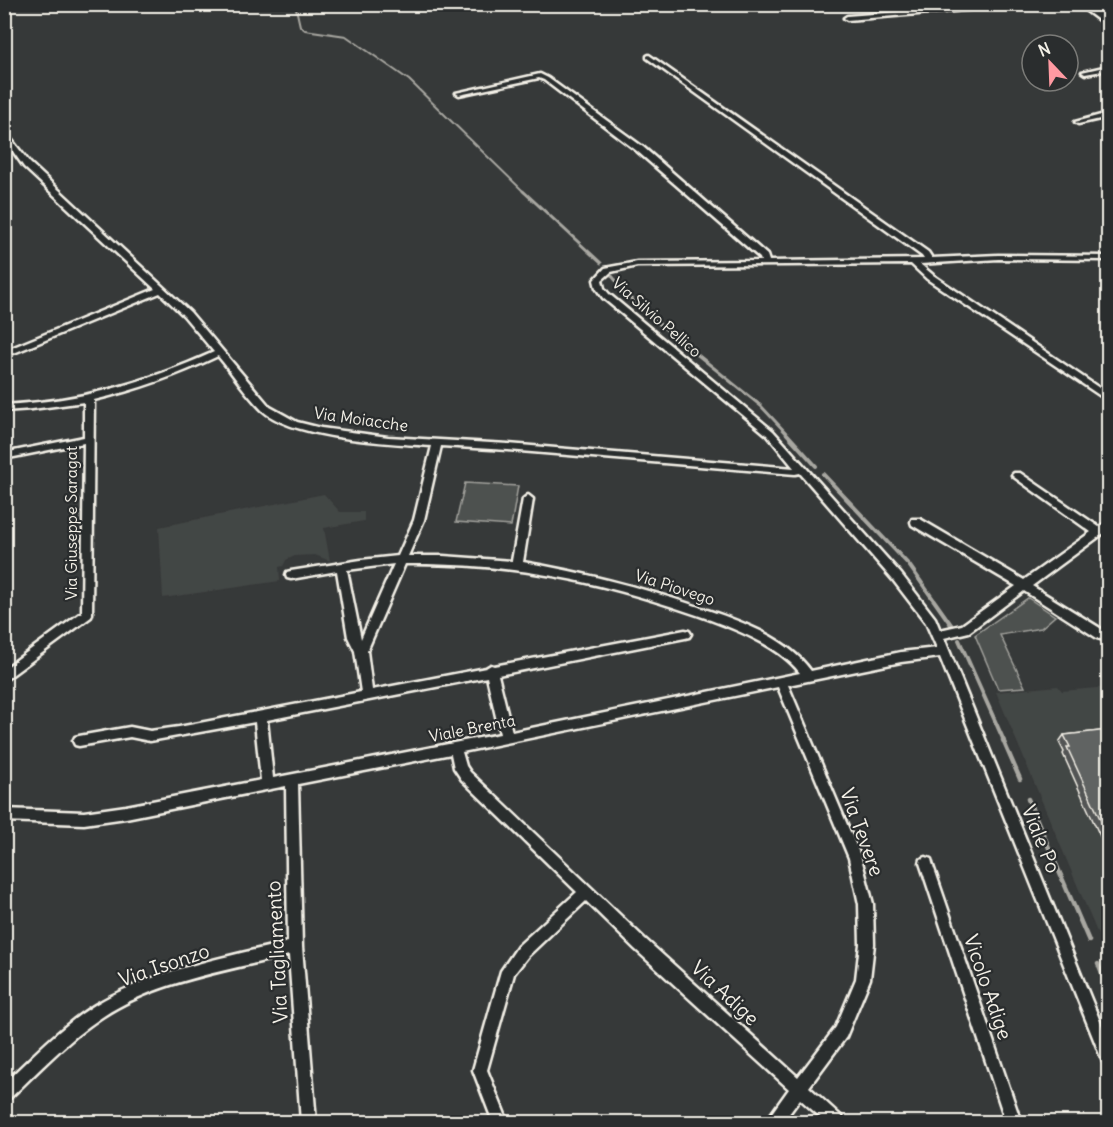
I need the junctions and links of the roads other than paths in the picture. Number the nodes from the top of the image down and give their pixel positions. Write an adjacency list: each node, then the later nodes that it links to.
1 (1035, 4): 3 (street)
2 (1081, 4): 4 (main road)
3 (847, 18)
4 (1108, 24)
5 (649, 57): 14 (street)
6 (1108, 68): 7 (street)
7 (1085, 72)
8 (459, 93): 15 (street)
9 (1108, 121): 10 (street)
10 (1078, 122)
11 (9, 140): 16 (street, Via Moiacche)
12 (1108, 258): 14 (street, Via Silvio Pellico)
13 (913, 262): 14 (street, Via Silvio Pellico); 15 (street, Via Silvio Pellico); 19 (street)
14 (930, 262)
15 (766, 264): 25 (street, Via Silvio Pellico)
16 (162, 290): 17 (street, Via Moiacche); 18 (street)
17 (218, 353): 20 (street); 23 (street, Via Moiacche)
18 (4, 354)
19 (1108, 398)
20 (89, 400): 21 (street); 22 (street, Via Giuseppe Saragat)
21 (4, 408)
22 (88, 439): 24 (street); 43 (street, Via Giuseppe Saragat)
23 (437, 443): 26 (street, Via Moiacche); 32 (street)
24 (4, 456)
25 (791, 459): 26 (street, Via Moiacche); 27 (street, Via Silvio Pellico)
26 (755, 468): 27 (street, Via Moiacche)
27 (800, 469): 38 (street, Viale Po)
28 (1017, 475): 31 (street)
29 (528, 499): 33 (street)
30 (916, 522): 36 (street)
31 (1103, 529): 36 (street)
32 (402, 560): 33 (street, Via Piovego); 34 (street, Via Piovego); 40 (street)
33 (517, 564): 44 (street, Via Piovego)
34 (342, 567): 35 (street, Via Piovego); 40 (street)
35 (291, 575)
36 (1024, 586): 38 (street); 39 (street)
37 (685, 634): 42 (street)
38 (938, 634): 41 (street, Viale Po)
39 (1108, 637)
40 (361, 651): 46 (street)
41 (945, 652): 44 (street, Viale Brenta); 57 (street, Viale Po)
42 (491, 670): 46 (street); 48 (street)
43 (4, 676)
44 (808, 676): 45 (street, Viale Brenta)
45 (781, 681): 48 (street, Viale Brenta); 58 (street, Via Tevere)
46 (367, 694): 47 (street)
47 (261, 718): 49 (street); 52 (street)
48 (507, 738): 50 (street, Viale Brenta)
49 (78, 741)
50 (455, 748): 51 (street, Viale Brenta); 55 (street, Via Adige)
51 (292, 780): 52 (street, Viale Brenta); 56 (street, Via Tagliamento)
52 (267, 784): 53 (street, Viale Brenta)
53 (4, 815)
54 (926, 863): 64 (street, Vicolo Adige)
55 (585, 892): 58 (street, Via Adige); 61 (street)
56 (295, 947): 59 (street, Via Isonzo); 60 (street, Via Tagliamento)
57 (1108, 1057)
58 (800, 1090): 62 (street, Via Tevere); 63 (street, Via Adige)
59 (4, 1094)
60 (309, 1122)
61 (500, 1122)
62 (774, 1122)
63 (837, 1122)
64 (1014, 1122)

